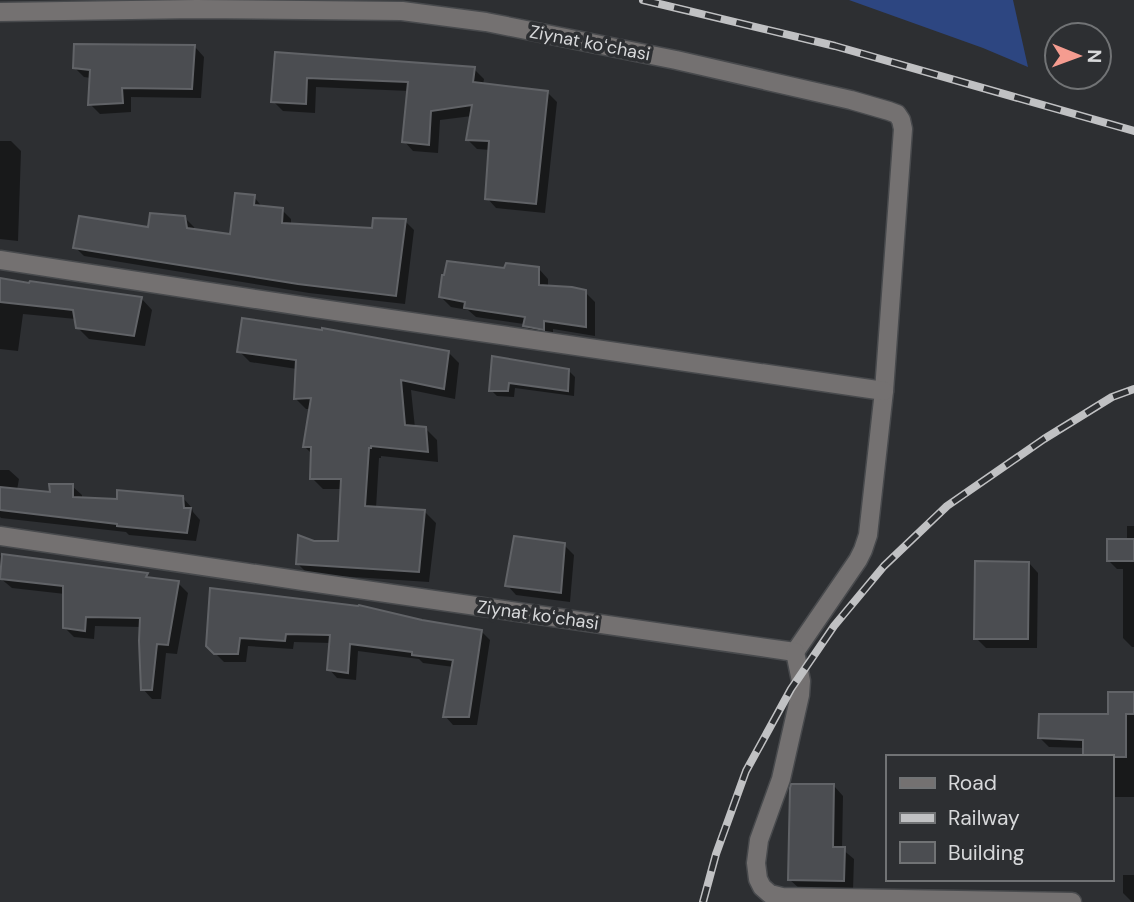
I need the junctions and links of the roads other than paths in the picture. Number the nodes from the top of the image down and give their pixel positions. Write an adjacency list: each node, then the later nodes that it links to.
1 (0, 12): 3 (street, Ziynat koʻchasi)
2 (0, 260): 3 (street)
3 (884, 391): 5 (street, Ziynat koʻchasi)
4 (0, 536): 5 (street, Ziynat koʻchasi)
5 (795, 653): 6 (street)
6 (1072, 902)

